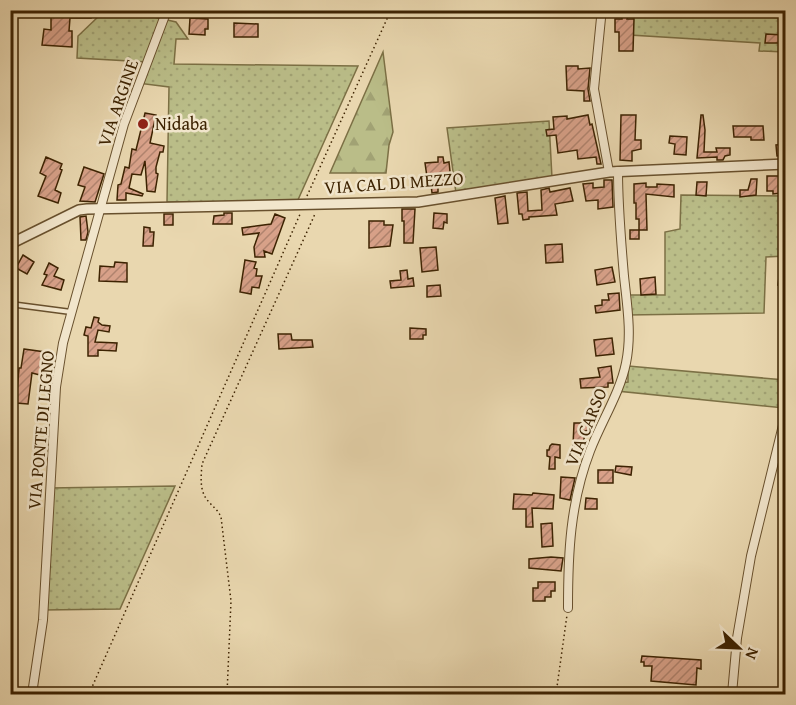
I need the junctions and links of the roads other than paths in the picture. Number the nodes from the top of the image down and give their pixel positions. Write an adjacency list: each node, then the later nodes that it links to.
1 (167, 10): 5 (street, VIA ARGINE)
2 (603, 10): 4 (street, VIA CARSO)
3 (786, 164): 4 (street, VIA CAL DI MEZZO)
4 (614, 172): 5 (street, VIA CAL DI MEZZO); 10 (street, VIA CARSO)
5 (102, 208): 6 (street, VIA CAL DI MEZZO); 8 (street, VIA PONTE DI LEGNO)
6 (10, 244)
7 (10, 304): 8 (lane)
8 (71, 312): 11 (street, VIA PONTE DI LEGNO)
9 (786, 413): 12 (street)
10 (568, 608)
11 (32, 694)
12 (732, 694)

